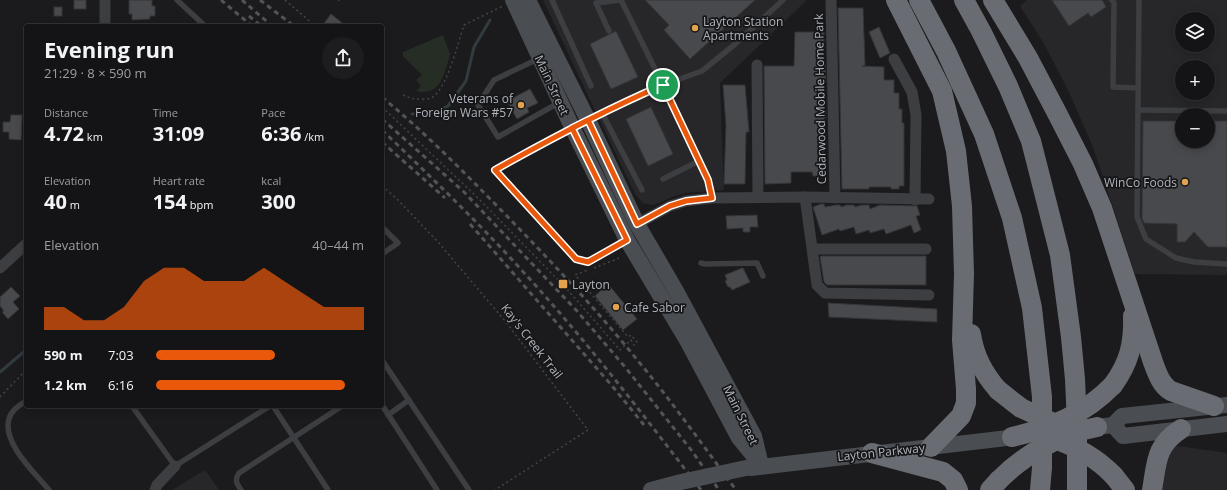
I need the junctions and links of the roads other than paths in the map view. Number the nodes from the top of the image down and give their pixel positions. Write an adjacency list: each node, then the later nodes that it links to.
1 (105, 0): 15 (street)
2 (176, 0): 16 (lane)
3 (528, 0): 27 (main road, Main Street)
4 (552, 0): 22 (lane)
5 (621, 0): 17 (lane); 21 (lane)
6 (783, 0): 21 (lane)
7 (831, 0): 35 (street, Cedarwood Mobile Home Park)
8 (896, 0): 48 (highway)
9 (919, 0): 83 (highway)
10 (964, 0): 84 (highway)
11 (993, 0): 51 (highway)
12 (1112, 0): 23 (lane)
13 (1139, 0): 23 (lane)
14 (508, 3): 18 (main road, Main Street)
15 (105, 24)
16 (203, 24)
17 (609, 31)
18 (540, 58): 24 (main road, Main Street); 24 (lane)
19 (894, 60): 37 (street)
20 (757, 65): 32 (street)
21 (663, 85): 27 (lane); 29 (lane)
22 (591, 86)
23 (1138, 88): 25 (lane)
24 (560, 102): 28 (main road, Main Street)
25 (1138, 110): 26 (lane); 46 (lane)
26 (1227, 111)
27 (595, 116): 28 (lane); 31 (lane); 38 (main road, Main Street)
28 (572, 128): 40 (main road, Main Street); 40 (lane)
29 (699, 161): 30 (lane); 34 (lane)
30 (663, 179)
31 (642, 190)
32 (758, 197): 33 (street, Cedarwood Mobile Home Park); 34 (street, Cedarwood Mobile Home Park)
33 (805, 197): 35 (street, Cedarwood Mobile Home Park); 42 (street, Cedarwood Mobile Home Park)
34 (712, 198): 38 (street, Cedarwood Mobile Home Park)
35 (835, 198): 37 (street, Cedarwood Mobile Home Park)
36 (929, 199): 37 (street, Cedarwood Mobile Home Park)
37 (915, 200)
38 (637, 224): 72 (main road, Main Street)
39 (384, 229): 44 (lane)
40 (627, 240): 72 (main road, Main Street)
41 (24, 246): 47 (street)
42 (813, 249): 43 (street); 50 (street, Cedarwood Mobile Home Park)
43 (926, 249)
44 (384, 253)
45 (701, 263): 49 (lane)
46 (1227, 264)
47 (0, 268)
48 (964, 274): 66 (highway, bridge); 69 (highway)
49 (763, 276)
50 (929, 295)
51 (1132, 298): 55 (highway); 66 (highway, bridge)
52 (384, 363): 53 (lane)
53 (409, 400): 61 (lane); 80 (lane)
54 (24, 402): 75 (lane)
55 (1220, 405): 63 (main road)
56 (133, 408): 71 (lane)
57 (267, 408): 71 (lane)
58 (275, 408): 67 (lane)
59 (339, 408): 67 (lane)
60 (384, 408): 61 (lane)
61 (388, 415): 79 (lane)
62 (1227, 424): 64 (main road)
63 (1105, 426): 64 (main road); 65 (main road, bridge); 66 (highway, bridge)
64 (1181, 429): 85 (highway)
65 (1076, 430): 66 (highway)
66 (1051, 433): 68 (highway, bridge); 73 (highway, bridge); 74 (highway, bridge)
67 (294, 437): 77 (lane); 78 (lane)
68 (1006, 438): 69 (main road, Layton Parkway)
69 (931, 447): 70 (main road, Layton Parkway)
70 (872, 453): 72 (main road, Layton Parkway); 82 (highway)
71 (175, 466): 76 (street)
72 (762, 466): 81 (main road, Layton Parkway, bridge)
73 (1119, 483)
74 (994, 485)
75 (49, 490)
76 (155, 490)
77 (241, 490)
78 (328, 490)
79 (437, 490)
80 (468, 490)
81 (650, 490)
82 (958, 490)
83 (1040, 490)
84 (1077, 490)
85 (1152, 490)

